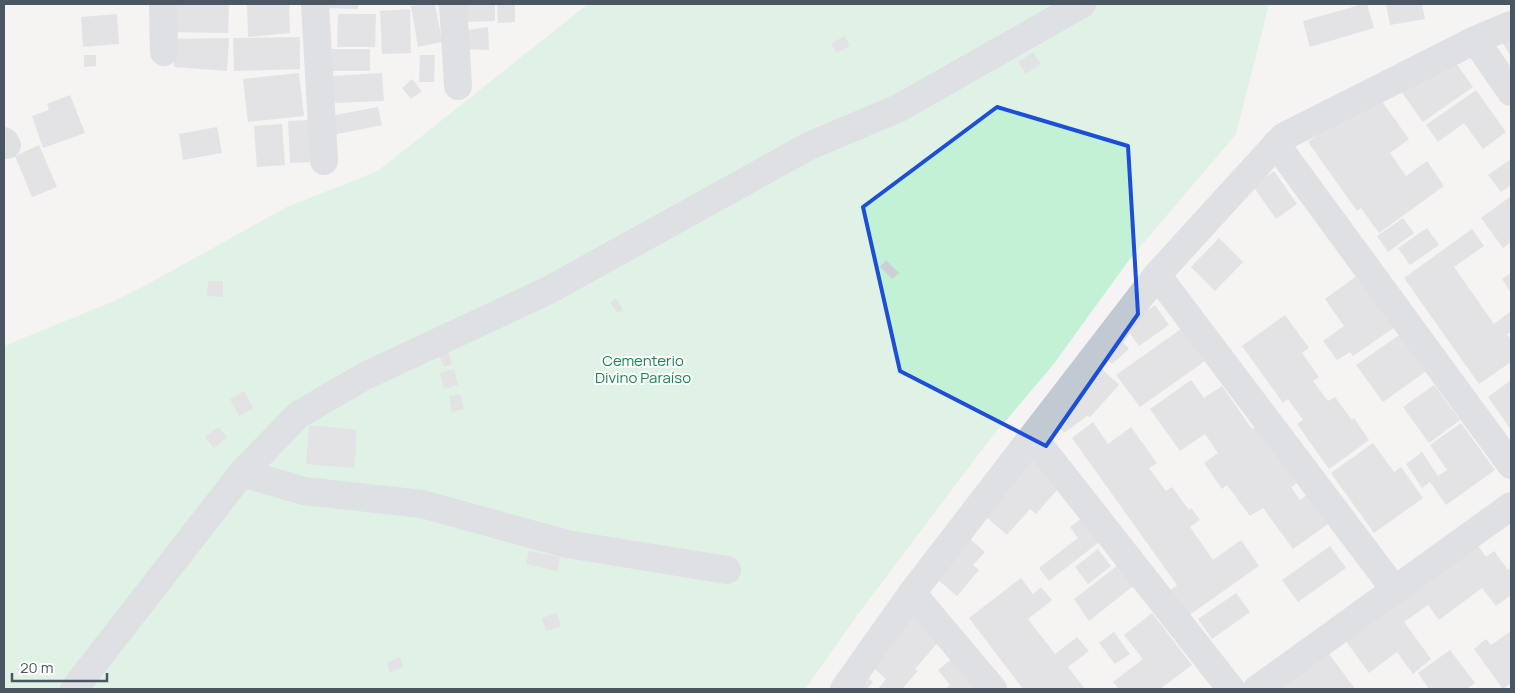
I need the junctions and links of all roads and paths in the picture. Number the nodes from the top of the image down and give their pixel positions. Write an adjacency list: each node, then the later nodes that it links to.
1 (163, 4): 7 (street)
2 (315, 4): 11 (street)
3 (453, 4): 8 (street)
4 (1082, 4): 15 (street)
5 (1511, 25): 6 (street)
6 (1475, 40): 9 (street); 10 (street)
7 (164, 52)
8 (458, 86)
9 (1511, 92)
10 (1276, 144): 12 (street); 14 (street)
11 (324, 161)
12 (1157, 275): 13 (street); 18 (street)
13 (1033, 437): 19 (street); 23 (street)
14 (1511, 465)
15 (242, 473): 17 (street); 20 (street)
16 (1511, 506): 18 (street)
17 (727, 570)
18 (1395, 590): 24 (street)
19 (912, 592): 21 (street); 22 (street)
20 (74, 689)
21 (844, 689)
22 (993, 689)
23 (1231, 689)
24 (1257, 689)

